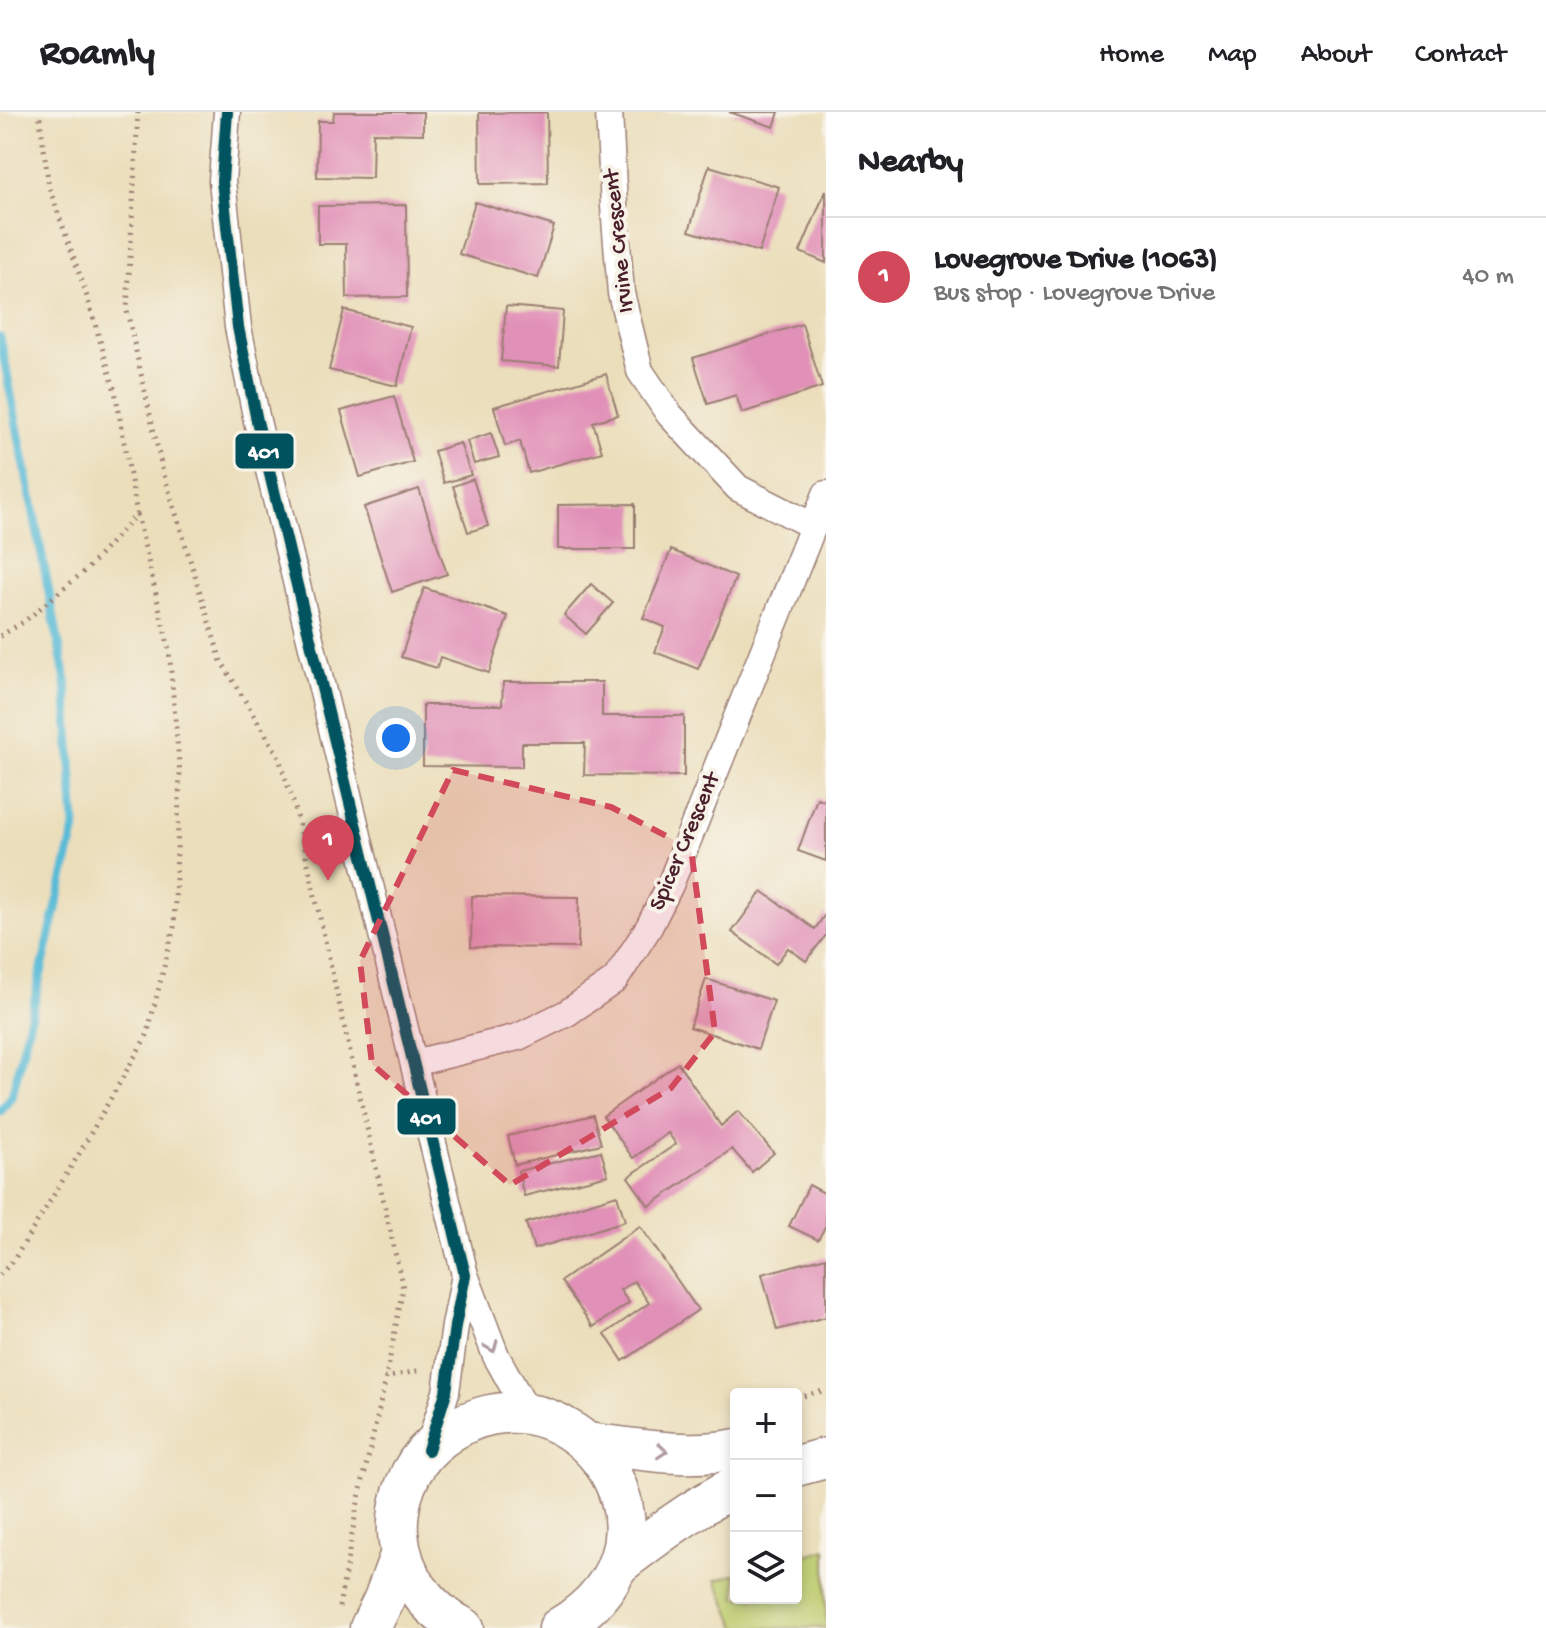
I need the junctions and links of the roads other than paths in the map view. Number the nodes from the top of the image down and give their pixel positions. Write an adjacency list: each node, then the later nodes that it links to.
1 (227, 112): 5 (street)
2 (609, 112): 4 (street, Irvine Crescent)
3 (826, 494): 4 (street, Spicer Crescent)
4 (813, 526): 5 (street, Spicer Crescent)
5 (414, 1063): 6 (street)
6 (465, 1275): 7 (street, one-way to 7); 11 (street)
7 (529, 1415): 10 (main road); 11 (main road)
8 (826, 1431): 9 (main road)
9 (802, 1436)
10 (588, 1443): 12 (main road, one-way to 12); 17 (main road)
11 (428, 1450): 16 (main road)
12 (730, 1450)
13 (826, 1458): 14 (main road)
14 (802, 1464)
15 (730, 1489): 17 (main road)
16 (401, 1553): 18 (main road); 19 (main road)
17 (618, 1565): 20 (main road)
18 (354, 1620)
19 (464, 1628)
20 (559, 1628)

